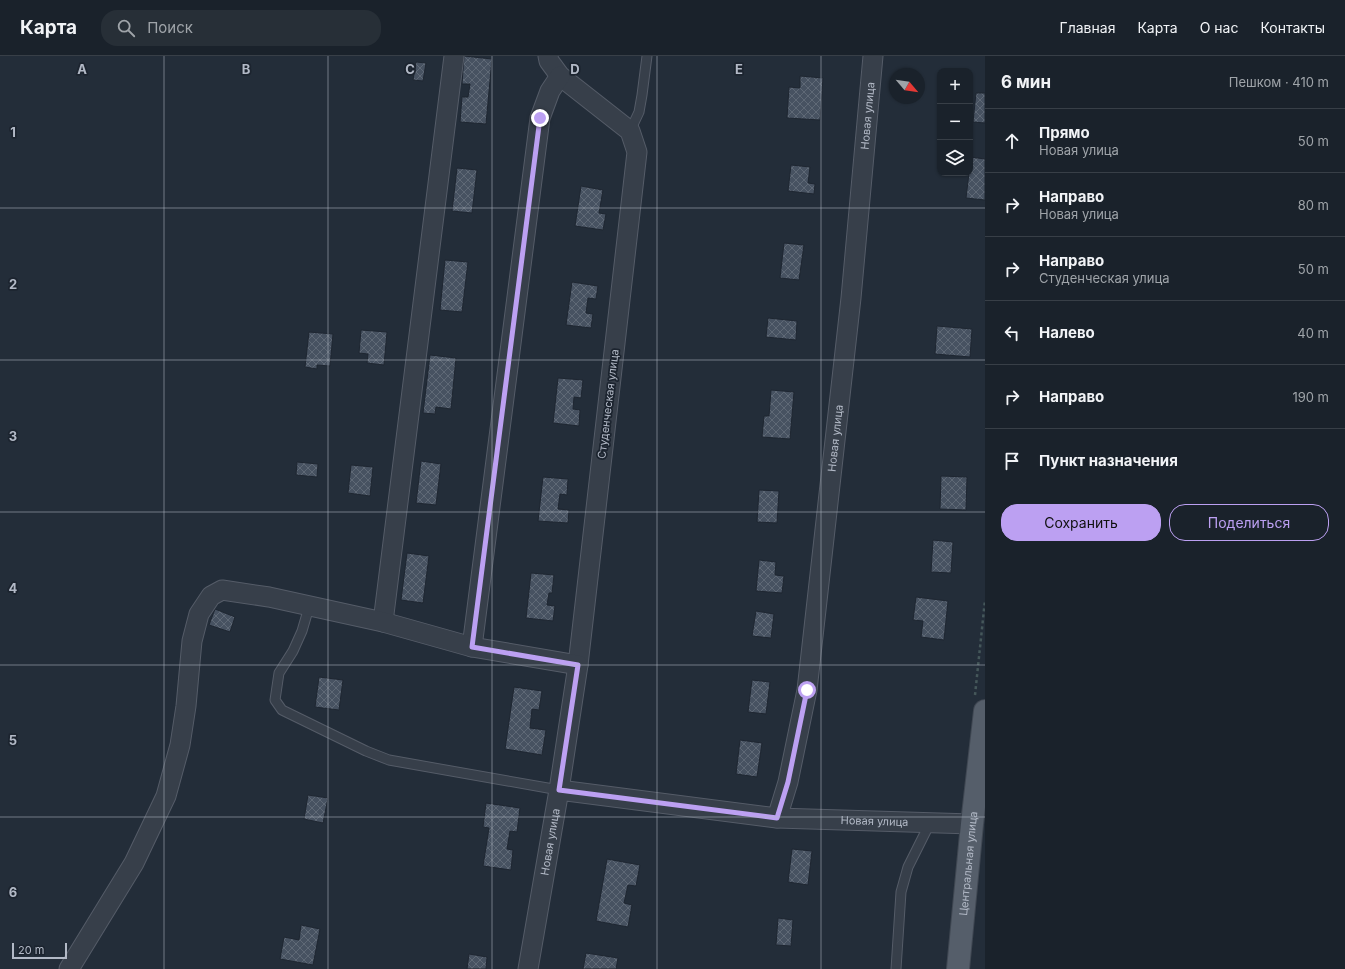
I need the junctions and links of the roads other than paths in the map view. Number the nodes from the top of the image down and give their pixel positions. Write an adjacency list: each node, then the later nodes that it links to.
1 (454, 56): 8 (street)
2 (548, 56): 5 (street)
3 (647, 56): 6 (lane)
4 (873, 56): 13 (street, Новая улица)
5 (560, 76): 6 (street); 9 (street)
6 (630, 131): 10 (street, Студенческая улица)
7 (309, 606): 8 (street); 12 (lane); 16 (street)
8 (383, 622): 9 (street)
9 (472, 647): 10 (street)
10 (578, 665): 12 (street, Студенческая улица)
11 (985, 711): 15 (main road, Центральная улица)
12 (559, 790): 13 (street, Новая улица); 17 (street, Новая улица)
13 (777, 818): 14 (street, Новая улица)
14 (930, 823): 15 (street, Новая улица); 18 (lane)
15 (972, 824): 19 (main road, Центральная улица)
16 (69, 969)
17 (528, 969)
18 (896, 969)
19 (958, 969)

